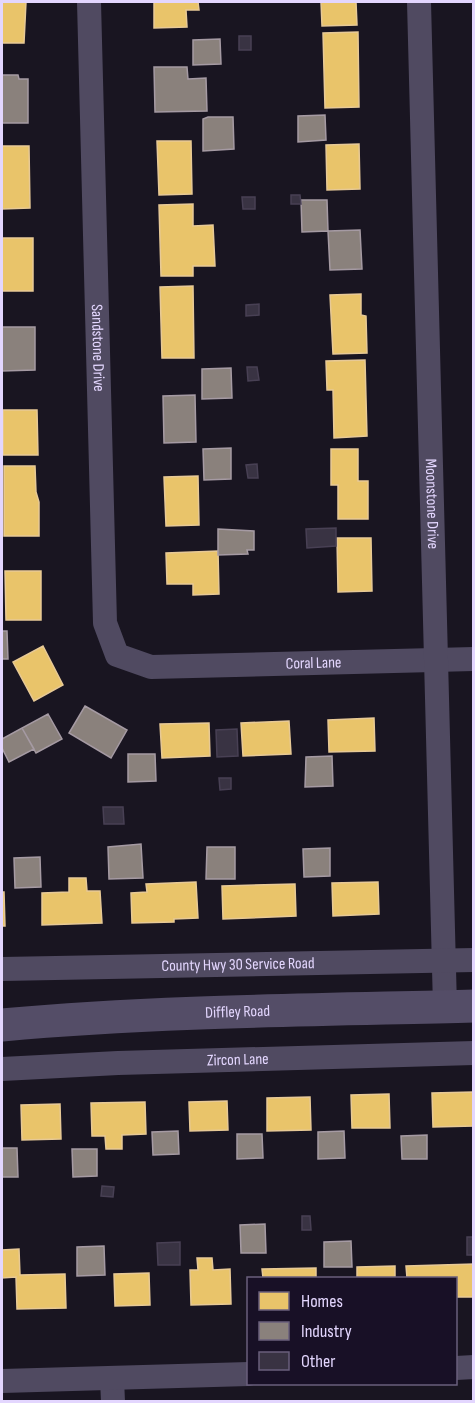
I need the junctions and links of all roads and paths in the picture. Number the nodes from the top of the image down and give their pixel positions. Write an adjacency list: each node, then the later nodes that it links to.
1 (89, 2): 5 (street, Sandstone Drive)
2 (419, 2): 4 (street, Moonstone Drive)
3 (474, 659): 4 (street, Coral Lane)
4 (436, 660): 5 (street, Coral Lane); 6 (street, Moonstone Drive)
5 (151, 667)
6 (443, 960): 7 (street, County Hwy 30 Service Road); 8 (street, County Hwy 30 Service Road); 9 (street, Moonstone Drive)
7 (474, 960)
8 (2, 969)
9 (459, 1007): 10 (main road, Diffley Road)
10 (2, 1025)
11 (474, 1053): 12 (street, Zircon Lane)
12 (2, 1069)
13 (474, 1367): 14 (street)
14 (457, 1368)
15 (247, 1374): 16 (street)
16 (112, 1378): 17 (street); 18 (street)
17 (2, 1381)
18 (113, 1401)

